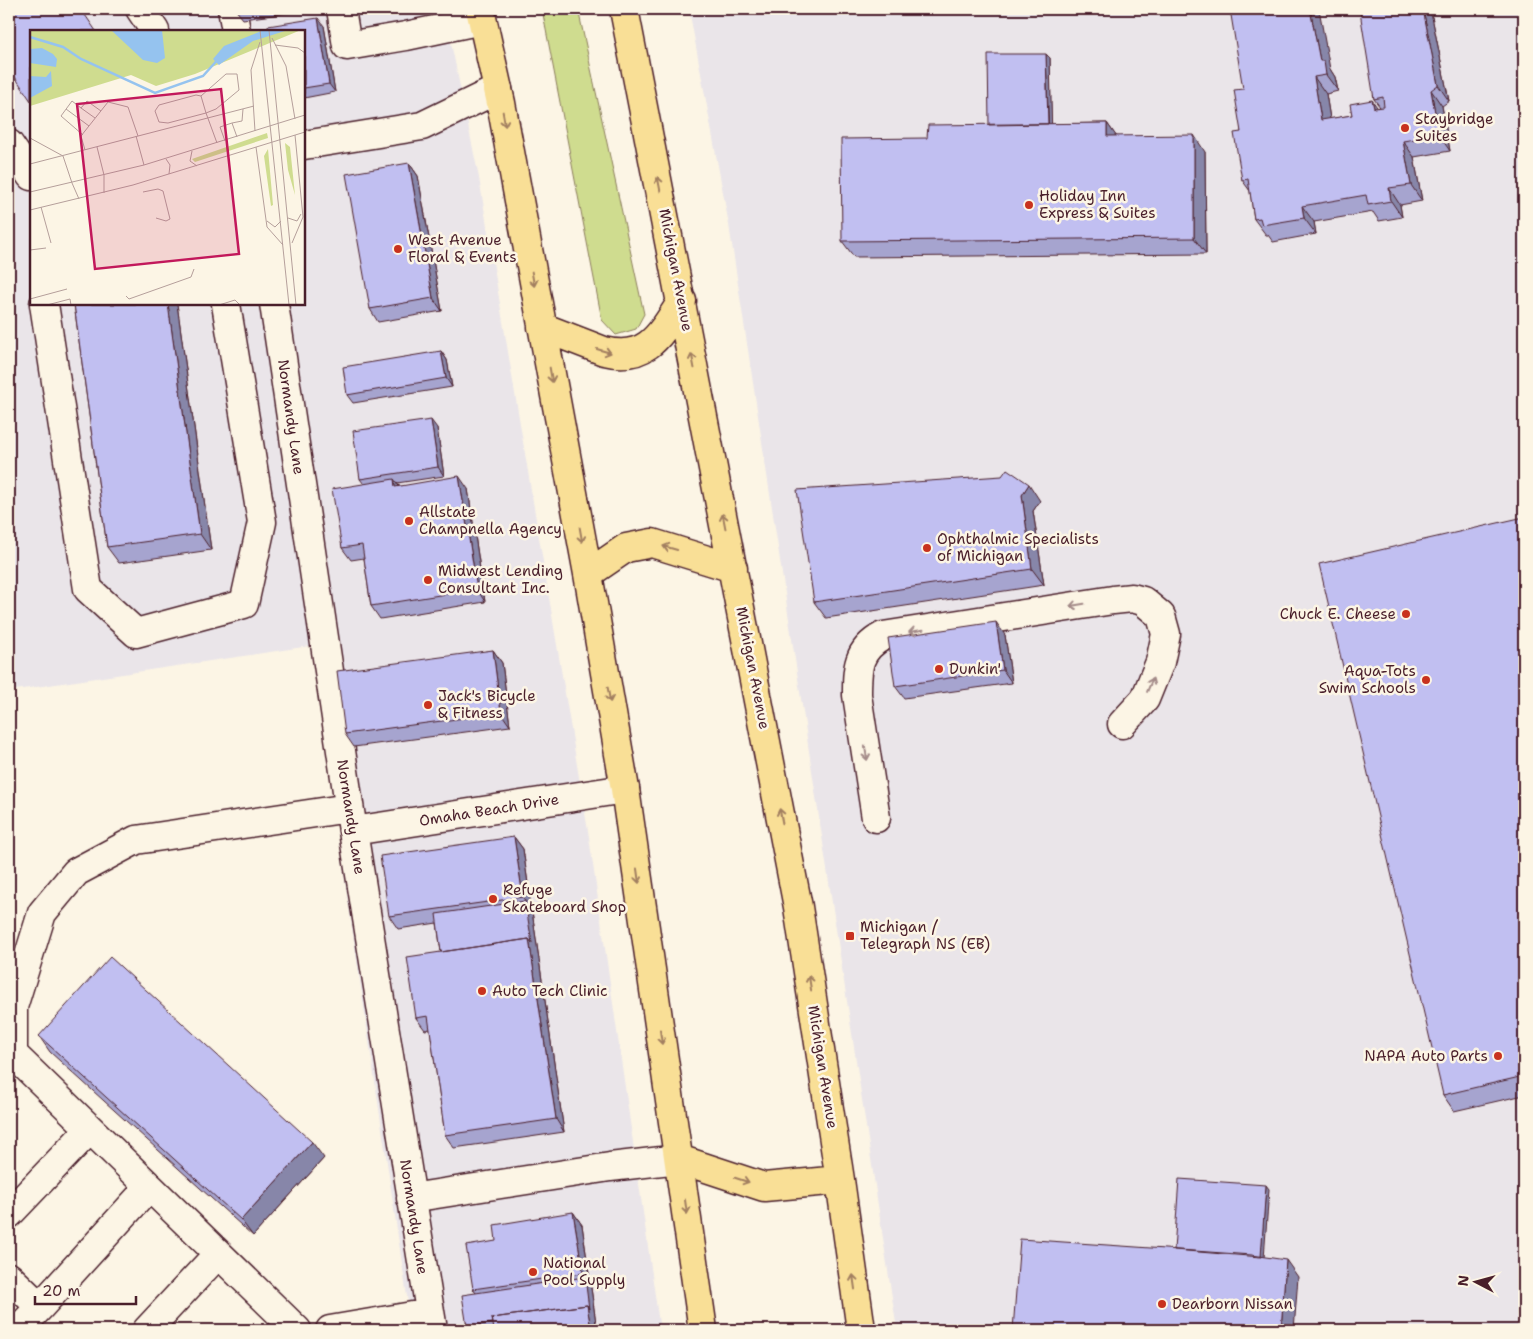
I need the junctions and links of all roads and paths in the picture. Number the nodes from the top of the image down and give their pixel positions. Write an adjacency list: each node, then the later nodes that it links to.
1 (140, 9): 6 (street)
2 (232, 9): 7 (street)
3 (341, 9): 5 (street)
4 (624, 9): 12 (main road, Michigan Avenue, one-way to 4)
5 (481, 14): 8 (main road)
6 (154, 30)
7 (236, 30)
8 (498, 89): 10 (street); 16 (main road, one-way to 16)
9 (9, 144): 11 (street)
10 (305, 144)
11 (30, 175)
12 (682, 301): 16 (main road, one-way to 12); 17 (main road, Michigan Avenue, one-way to 12)
13 (44, 305): 14 (street)
14 (226, 305)
15 (274, 305): 22 (street, Normandy Lane)
16 (542, 327): 18 (main road, one-way to 18)
17 (733, 568): 18 (main road, one-way to 18); 25 (main road, Michigan Avenue, one-way to 17)
18 (588, 574): 20 (main road, one-way to 20)
19 (1122, 724): 21 (street, one-way to 21)
20 (625, 789): 22 (street, Omaha Beach Drive); 24 (main road, one-way to 24)
21 (876, 818)
22 (351, 820): 23 (street, Omaha Beach Drive); 27 (street, Normandy Lane)
23 (90, 1129): 26 (street, Omaha Beach Drive); 28 (street)
24 (679, 1159): 25 (main road, one-way to 25); 27 (street); 37 (main road, one-way to 37)
25 (840, 1180): 38 (main road, Michigan Avenue, one-way to 25)
26 (149, 1187): 29 (street, Omaha Beach Drive); 31 (street)
27 (411, 1198): 32 (street, Normandy Lane)
28 (9, 1214)
29 (218, 1254): 33 (street, Omaha Beach Drive); 35 (street)
30 (9, 1277): 31 (street)
31 (40, 1307): 34 (street)
32 (431, 1322): 36 (street)
33 (287, 1327)
34 (18, 1330)
35 (147, 1330)
36 (330, 1330)
37 (703, 1330)
38 (861, 1330)

